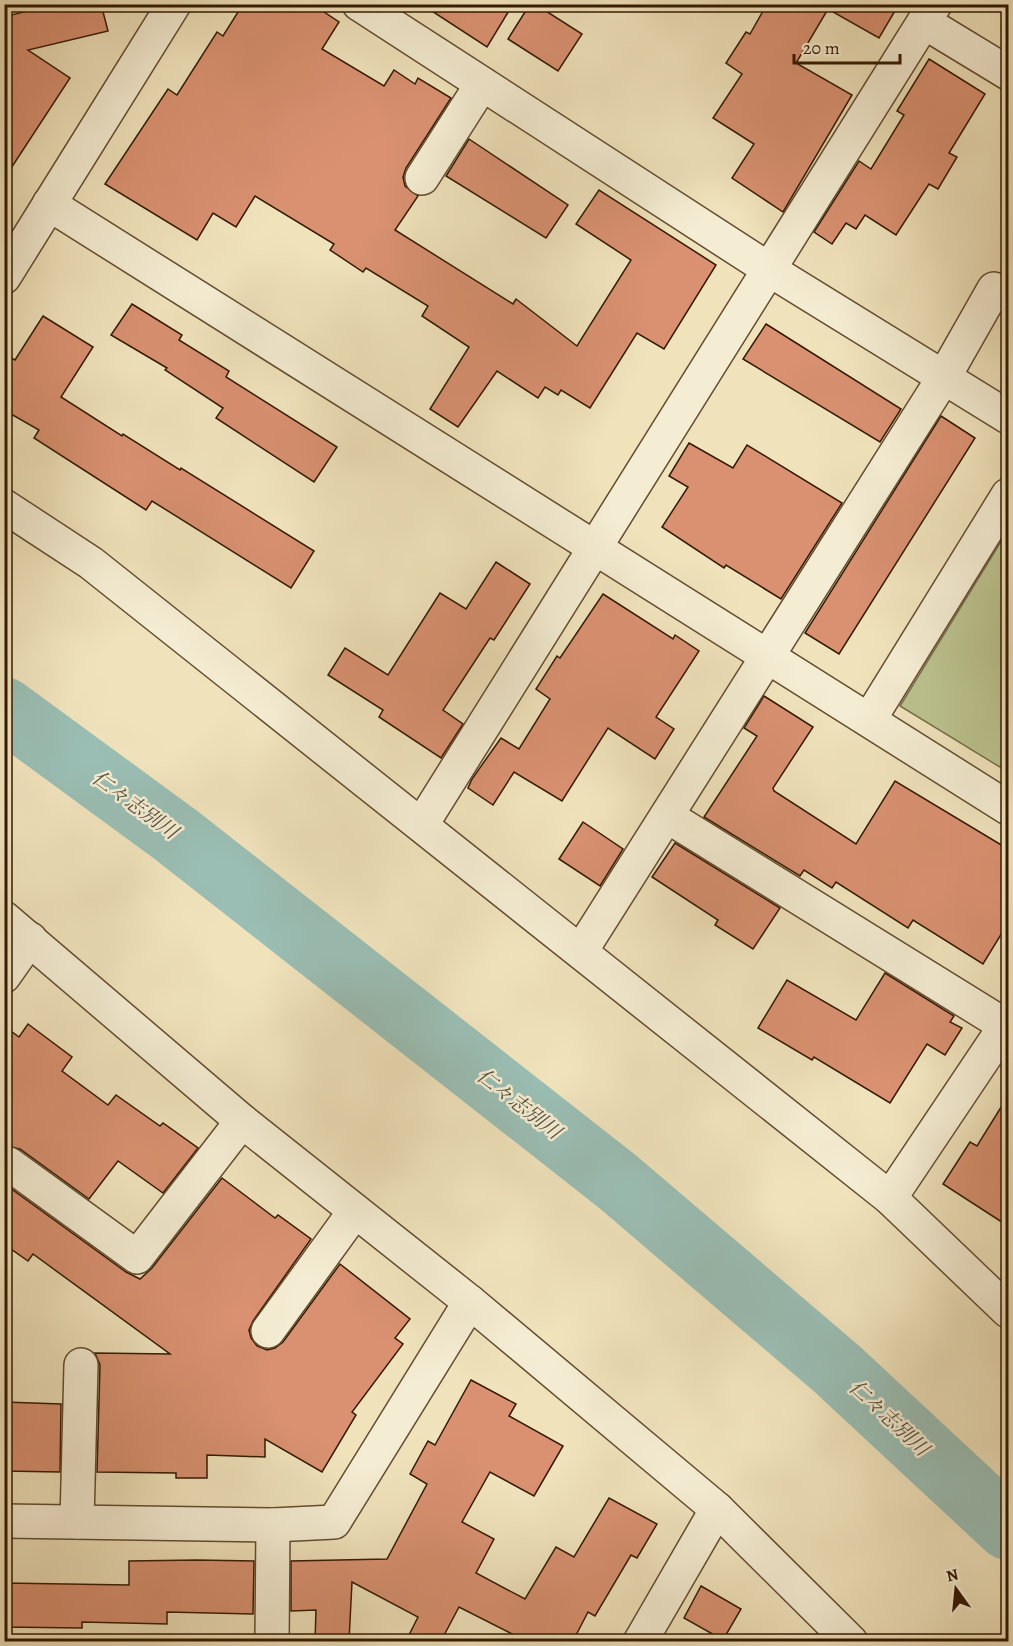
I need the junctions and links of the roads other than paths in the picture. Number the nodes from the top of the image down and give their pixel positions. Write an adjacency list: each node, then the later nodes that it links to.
1 (174, 4): 7 (street)
2 (359, 4): 5 (street)
3 (929, 13): 4 (street); 8 (street)
4 (1008, 73)
5 (482, 84): 6 (street); 8 (street)
6 (422, 178)
7 (49, 204): 9 (street); 15 (street)
8 (770, 270): 11 (street); 15 (street)
9 (4, 277)
10 (994, 289): 11 (street)
11 (944, 377): 12 (street); 16 (street)
12 (1008, 417)
13 (1008, 495): 17 (street)
14 (4, 506): 20 (street)
15 (595, 549): 16 (street); 20 (street)
16 (768, 655): 17 (street); 19 (street)
17 (869, 720): 18 (street)
18 (1008, 808)
19 (667, 816): 23 (street); 25 (street)
20 (422, 824): 23 (street)
21 (4, 918): 22 (street)
22 (30, 939): 24 (street); 26 (street)
23 (581, 951): 28 (street)
24 (4, 976)
25 (1007, 1024): 28 (street)
26 (242, 1120): 27 (street); 29 (street)
27 (4, 1170)
28 (890, 1198): 31 (street)
29 (355, 1211): 30 (street); 32 (street)
30 (470, 1302): 34 (street); 37 (street)
31 (1008, 1311)
32 (268, 1331)
33 (81, 1365): 36 (street)
34 (717, 1509): 39 (street); 40 (street)
35 (4, 1521): 36 (street)
36 (76, 1522): 37 (street)
37 (273, 1525): 38 (street)
38 (272, 1641)
39 (640, 1641)
40 (851, 1641)

